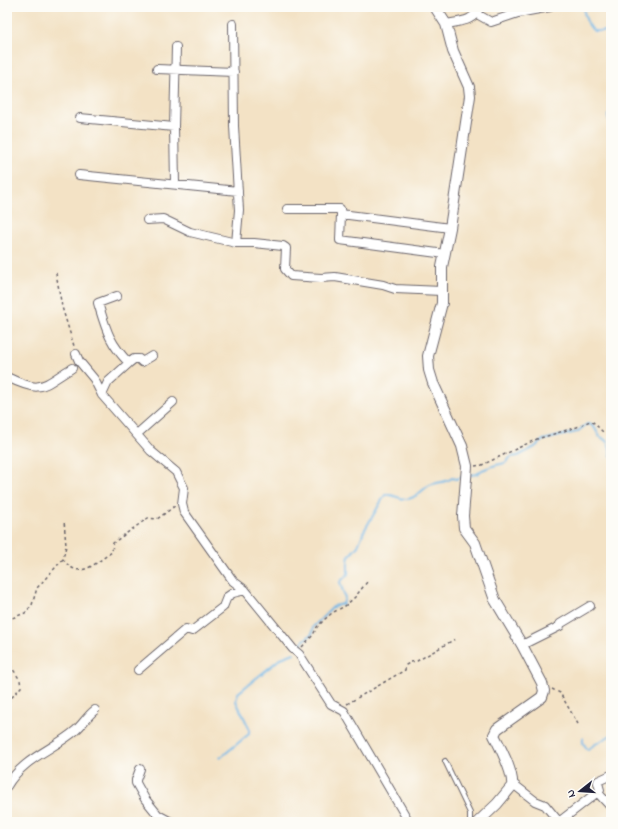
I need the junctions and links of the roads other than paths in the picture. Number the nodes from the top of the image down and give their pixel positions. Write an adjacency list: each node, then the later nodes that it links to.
1 (435, 7): 6 (street)
2 (550, 7): 3 (street)
3 (517, 10): 4 (street)
4 (478, 11): 6 (street)
5 (233, 24): 10 (street)
6 (446, 24): 19 (street)
7 (176, 47): 9 (street)
8 (157, 69): 9 (street)
9 (176, 70): 10 (street); 12 (street)
10 (234, 72): 15 (street)
11 (80, 118): 12 (street)
12 (174, 127): 14 (street)
13 (79, 175): 14 (street)
14 (175, 184): 15 (street)
15 (238, 191): 20 (street)
16 (286, 209): 17 (street)
17 (341, 214): 19 (street); 21 (street)
18 (147, 220): 20 (street)
19 (450, 228): 21 (street)
20 (236, 243): 22 (street)
21 (445, 254): 22 (street)
22 (442, 291): 34 (street)
23 (117, 296): 26 (street)
24 (76, 354): 29 (street)
25 (152, 356): 26 (street)
26 (129, 363): 29 (street)
27 (72, 368): 28 (street)
28 (7, 377)
29 (102, 395): 31 (street)
30 (173, 402): 31 (street)
31 (137, 434): 32 (street)
32 (245, 590): 35 (street); 45 (street)
33 (590, 606): 34 (street)
34 (522, 644): 40 (street)
35 (138, 670)
36 (95, 710): 41 (street)
37 (445, 761): 46 (lane)
38 (140, 769): 44 (street)
39 (611, 775): 42 (street)
40 (512, 783): 42 (street); 47 (street)
41 (7, 786)
42 (598, 793): 43 (street)
43 (611, 807)
44 (171, 822)
45 (409, 822)
46 (470, 822)
47 (478, 822)

